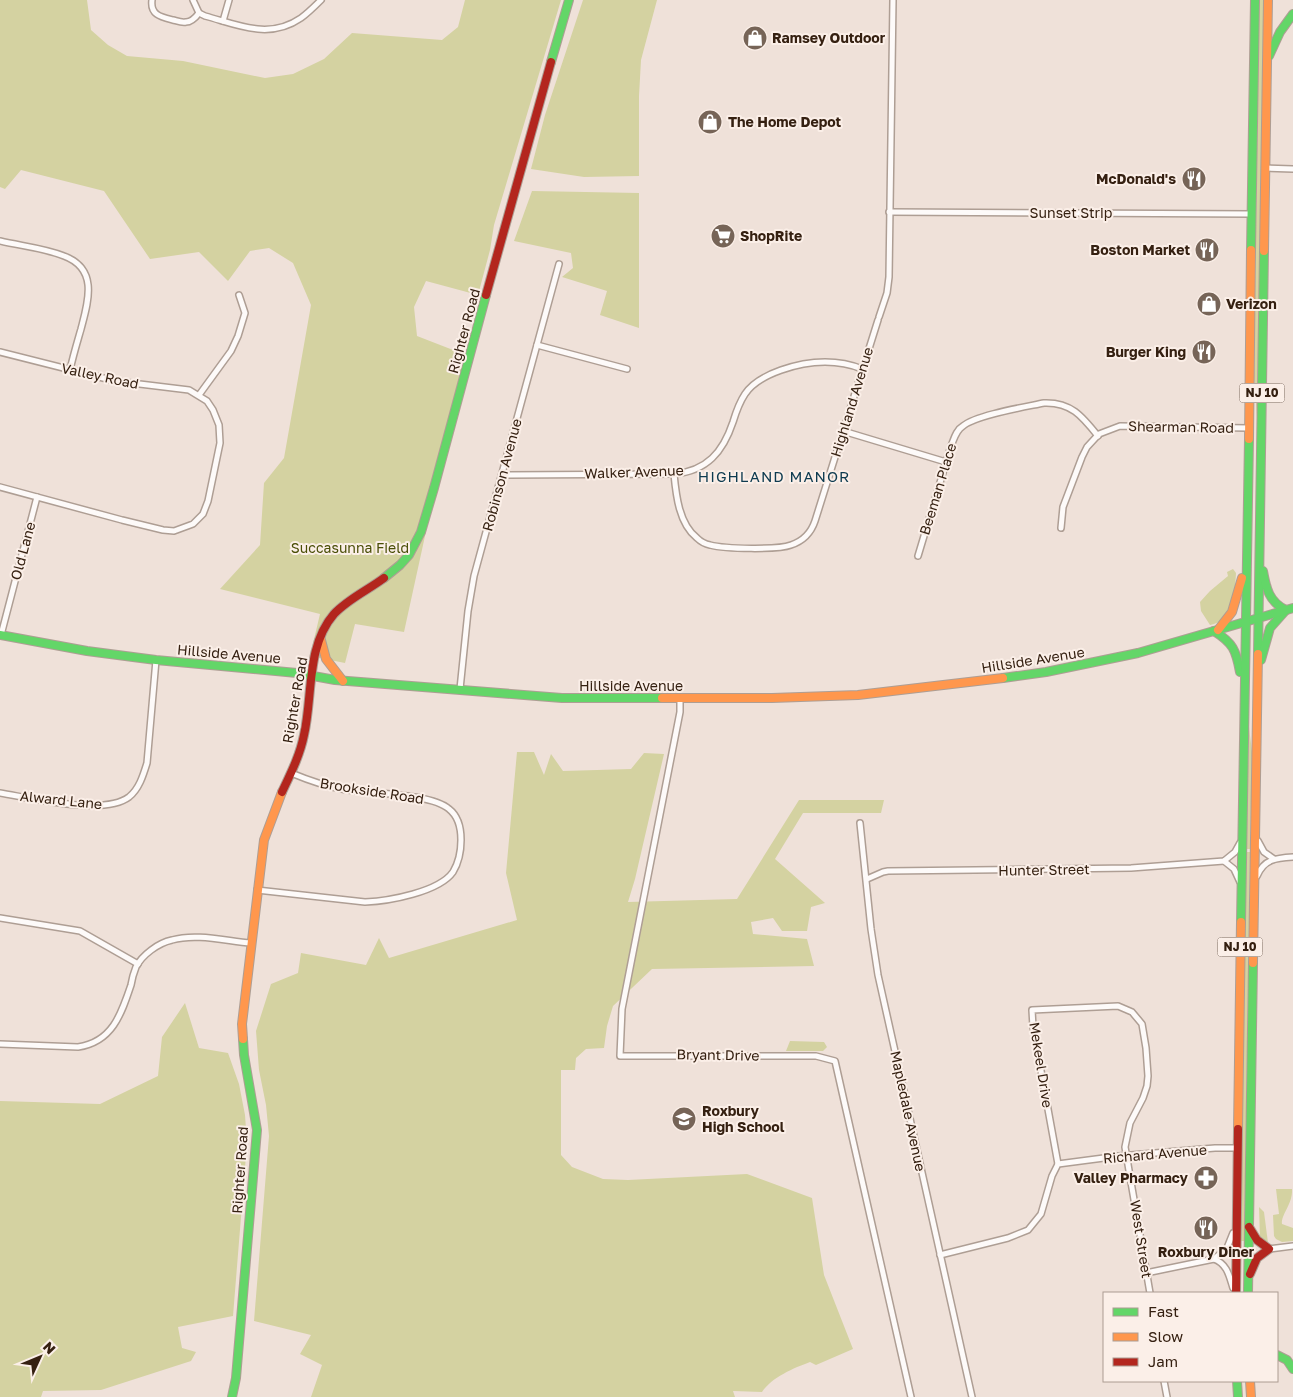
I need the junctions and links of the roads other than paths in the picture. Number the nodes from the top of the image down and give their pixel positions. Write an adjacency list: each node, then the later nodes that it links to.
1 (152, 0): 9 (street)
2 (193, 0): 9 (street)
3 (229, 0): 11 (street)
4 (322, 0): 11 (street)
5 (569, 0): 43 (main road, Righter Road)
6 (893, 0): 15 (street, Highland Avenue)
7 (1255, 0): 16 (main road, NJ 10)
8 (1268, 0): 12 (main road, NJ 10)
9 (199, 13): 11 (street)
10 (1293, 14): 12 (main road)
11 (223, 21)
12 (1267, 62): 13 (main road, NJ 10)
13 (1265, 168): 14 (street); 36 (main road, NJ 10)
14 (1293, 169)
15 (889, 212): 16 (street, Sunset Strip); 23 (street, Highland Avenue)
16 (1252, 214): 26 (main road, NJ 10)
17 (0, 241): 24 (street)
18 (559, 264): 20 (street, Robinson Avenue)
19 (240, 295): 25 (street)
20 (537, 345): 22 (street); 31 (street, Robinson Avenue)
21 (0, 352): 24 (street, Valley Road)
22 (627, 369)
23 (862, 369): 27 (street, Highland Avenue); 30 (street, Walker Avenue)
24 (70, 370): 25 (street, Valley Road)
25 (200, 395): 33 (street)
26 (1248, 428): 28 (street, Shearman Road); 37 (main road, NJ 10)
27 (843, 431): 29 (street); 30 (street, Highland Avenue)
28 (1098, 436): 29 (street, Beeman Place); 34 (street, Shearman Road)
29 (946, 462): 35 (street, Beeman Place)
30 (674, 474): 31 (street, Walker Avenue)
31 (502, 475): 48 (street, Robinson Avenue)
32 (0, 487): 33 (street)
33 (37, 497): 42 (street, Old Lane)
34 (1061, 528)
35 (918, 556)
36 (1259, 556): 38 (main road); 39 (main road, NJ 10)
37 (1246, 565): 40 (main road, NJ 10); 41 (main road)
38 (1289, 609): 39 (main road, Hillside Avenue); 47 (main road)
39 (1258, 617): 40 (main road, Hillside Avenue); 47 (main road, NJ 10)
40 (1246, 621): 41 (main road, Hillside Avenue); 49 (main road, NJ 10)
41 (1216, 630): 49 (main road); 50 (main road, Hillside Avenue)
42 (0, 635): 44 (main road, Hillside Avenue)
43 (321, 638): 45 (main road, Righter Road); 46 (main road)
44 (156, 660): 45 (main road, Hillside Avenue); 52 (street, Alward Lane)
45 (312, 676): 46 (main road, Hillside Avenue); 51 (main road, Righter Road)
46 (343, 681): 48 (main road, Hillside Avenue)
47 (1256, 683): 54 (main road, NJ 10)
48 (460, 689): 50 (main road, Hillside Avenue)
49 (1244, 694): 55 (main road, NJ 10)
50 (680, 699): 88 (street, Bryant Drive)
51 (291, 773): 62 (main road, Righter Road); 62 (street, Brookside Road)
52 (0, 793)
53 (860, 823): 59 (street, Mapledale Avenue)
54 (1255, 830): 57 (street); 61 (main road, NJ 10)
55 (1242, 839): 58 (street); 60 (main road, NJ 10)
56 (1293, 857): 57 (street)
57 (1274, 859): 61 (street)
58 (1224, 861): 59 (street, Hunter Street); 60 (street)
59 (867, 880): 74 (street, Mapledale Avenue)
60 (1242, 885): 67 (main road, NJ 10)
61 (1254, 887): 71 (main road, NJ 10)
62 (257, 890): 64 (main road, Righter Road)
63 (0, 918): 65 (street)
64 (251, 943): 65 (street); 87 (main road, Righter Road)
65 (138, 964): 66 (street)
66 (0, 1044)
67 (1237, 1148): 68 (street, Richard Avenue); 70 (main road, NJ 10)
68 (1127, 1156): 69 (street, Richard Avenue); 69 (street, Mekeel Drive); 76 (street, West Street)
69 (1058, 1164): 74 (street)
70 (1236, 1220): 75 (street); 79 (main road, NJ 10)
71 (1248, 1221): 73 (main road); 77 (main road, NJ 10)
72 (1293, 1246): 73 (street)
73 (1269, 1249): 77 (main road)
74 (940, 1255): 89 (street, Mapledale Avenue)
75 (1214, 1259): 76 (street); 80 (street)
76 (1146, 1272): 78 (street, West Street)
77 (1248, 1290)
78 (1150, 1292)
79 (1235, 1292)
80 (1235, 1292)
81 (1278, 1355): 82 (main road)
82 (1293, 1369)
83 (1164, 1382): 90 (street)
84 (1237, 1382): 91 (main road)
85 (1250, 1382): 86 (main road)
86 (1251, 1395)
87 (232, 1397)
88 (911, 1397)
89 (972, 1397)
90 (1167, 1397)
91 (1238, 1397)

